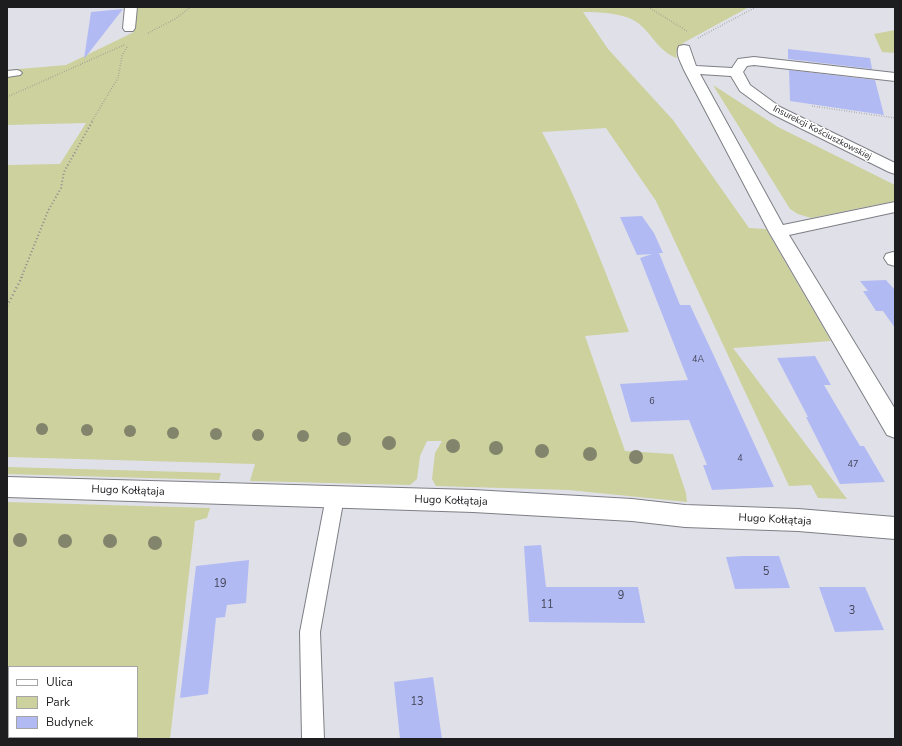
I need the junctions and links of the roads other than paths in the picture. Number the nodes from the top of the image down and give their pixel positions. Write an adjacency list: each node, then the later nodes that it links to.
1 (131, 7): 2 (street)
2 (129, 28)
3 (684, 49): 4 (street)
4 (691, 70): 5 (street); 11 (street)
5 (736, 72): 8 (street); 9 (street, Insurekcji Kościuszkowskiej)
6 (17, 73): 7 (lane)
7 (7, 74)
8 (895, 77)
9 (895, 170)
10 (895, 207): 11 (street)
11 (778, 232): 12 (street)
12 (895, 429)
13 (7, 487): 14 (street, Hugo Kołłątaja)
14 (334, 497): 15 (street, Hugo Kołłątaja); 16 (lane)
15 (895, 528)
16 (313, 739)

